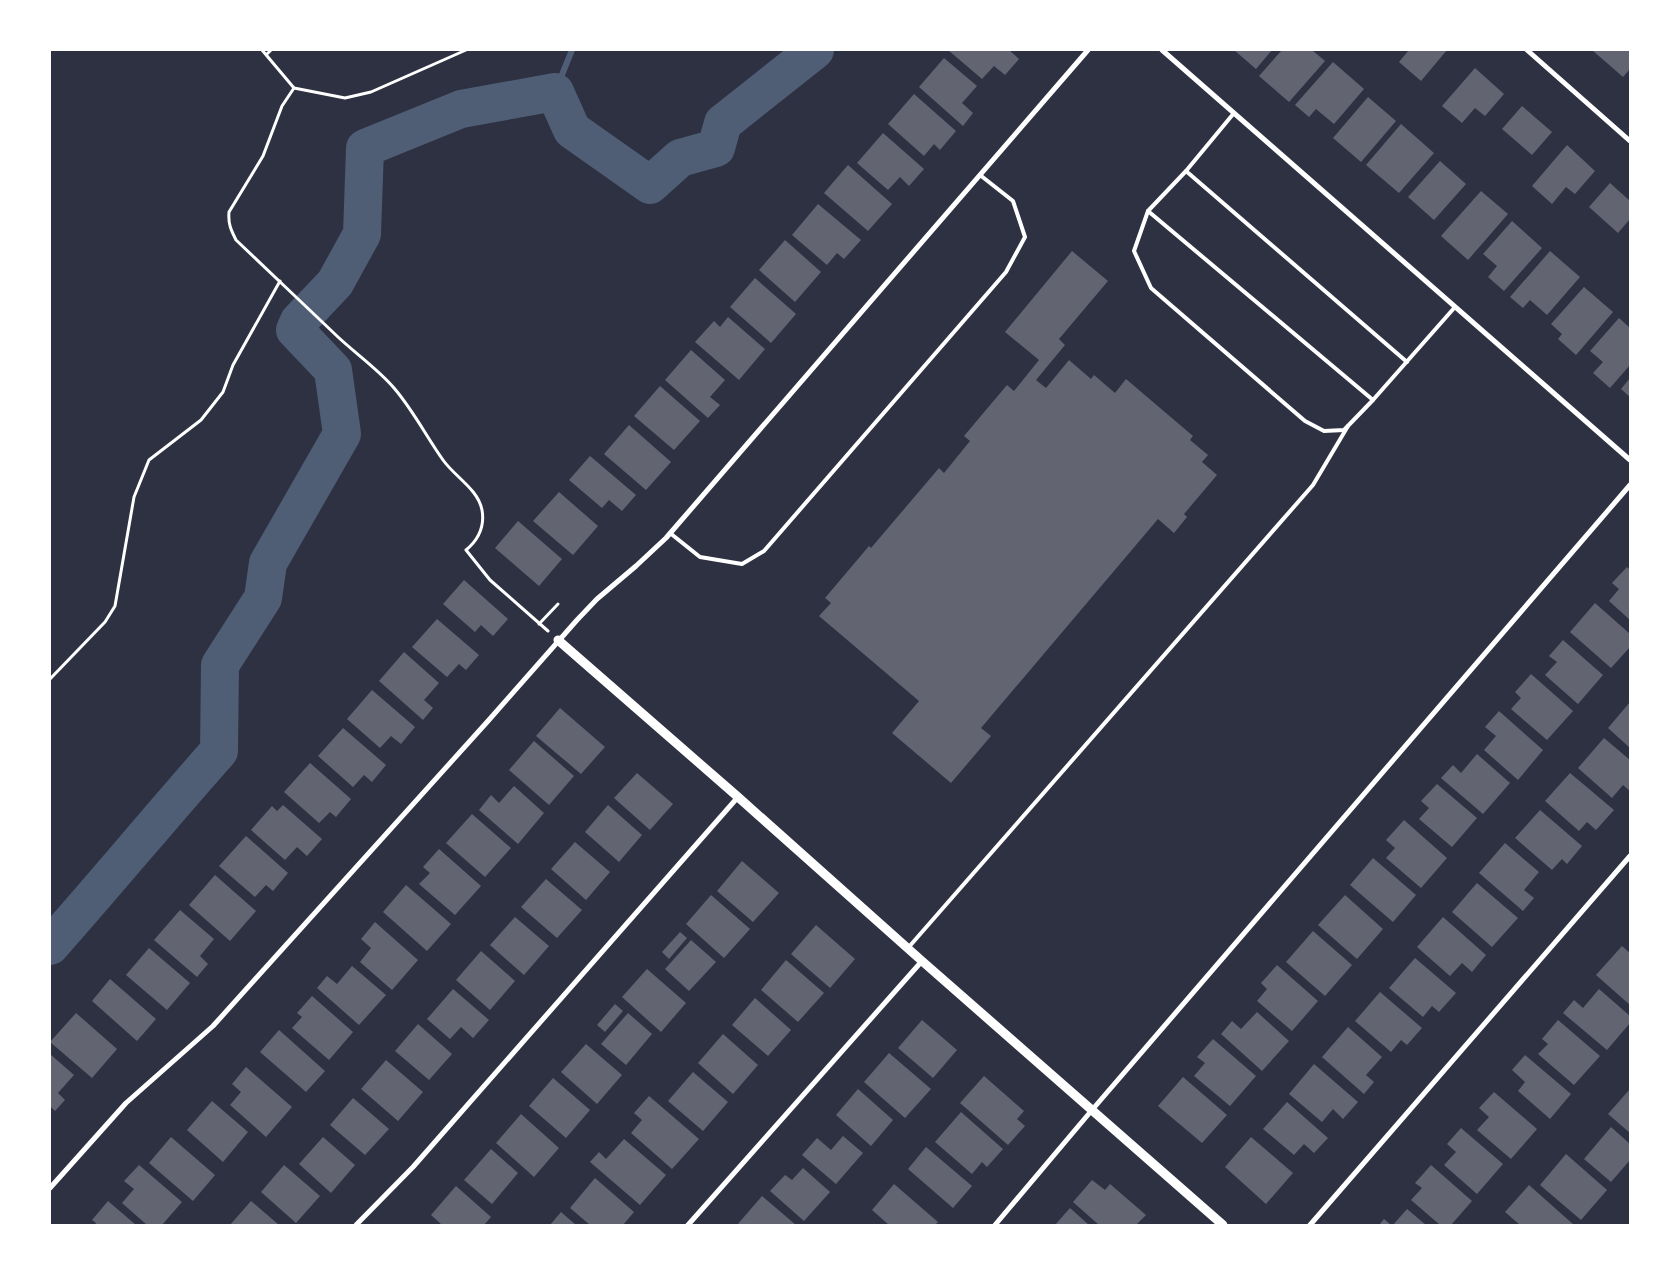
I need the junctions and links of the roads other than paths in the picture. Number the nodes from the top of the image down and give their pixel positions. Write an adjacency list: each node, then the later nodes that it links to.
1 (1088, 50): 7 (street)
2 (1162, 50): 4 (street)
3 (1527, 50): 5 (street)
4 (1234, 113): 6 (lane); 9 (street)
5 (1630, 141)
6 (1186, 171): 8 (lane); 10 (lane)
7 (980, 175): 15 (street); 15 (lane)
8 (1148, 211): 11 (lane); 12 (lane)
9 (1455, 307): 10 (lane); 13 (street)
10 (1407, 362): 11 (lane)
11 (1373, 400): 12 (lane)
12 (1348, 426): 19 (lane)
13 (1630, 460)
14 (1630, 485): 21 (street)
15 (670, 533): 16 (street)
16 (558, 640): 17 (street); 22 (street)
17 (738, 796): 19 (street); 23 (street)
18 (1630, 856): 27 (street)
19 (908, 948): 20 (street)
20 (922, 961): 21 (street); 24 (street)
21 (1092, 1110): 25 (street); 26 (street)
22 (50, 1188)
23 (356, 1225)
24 (688, 1225)
25 (995, 1225)
26 (1223, 1225)
27 (1310, 1225)

